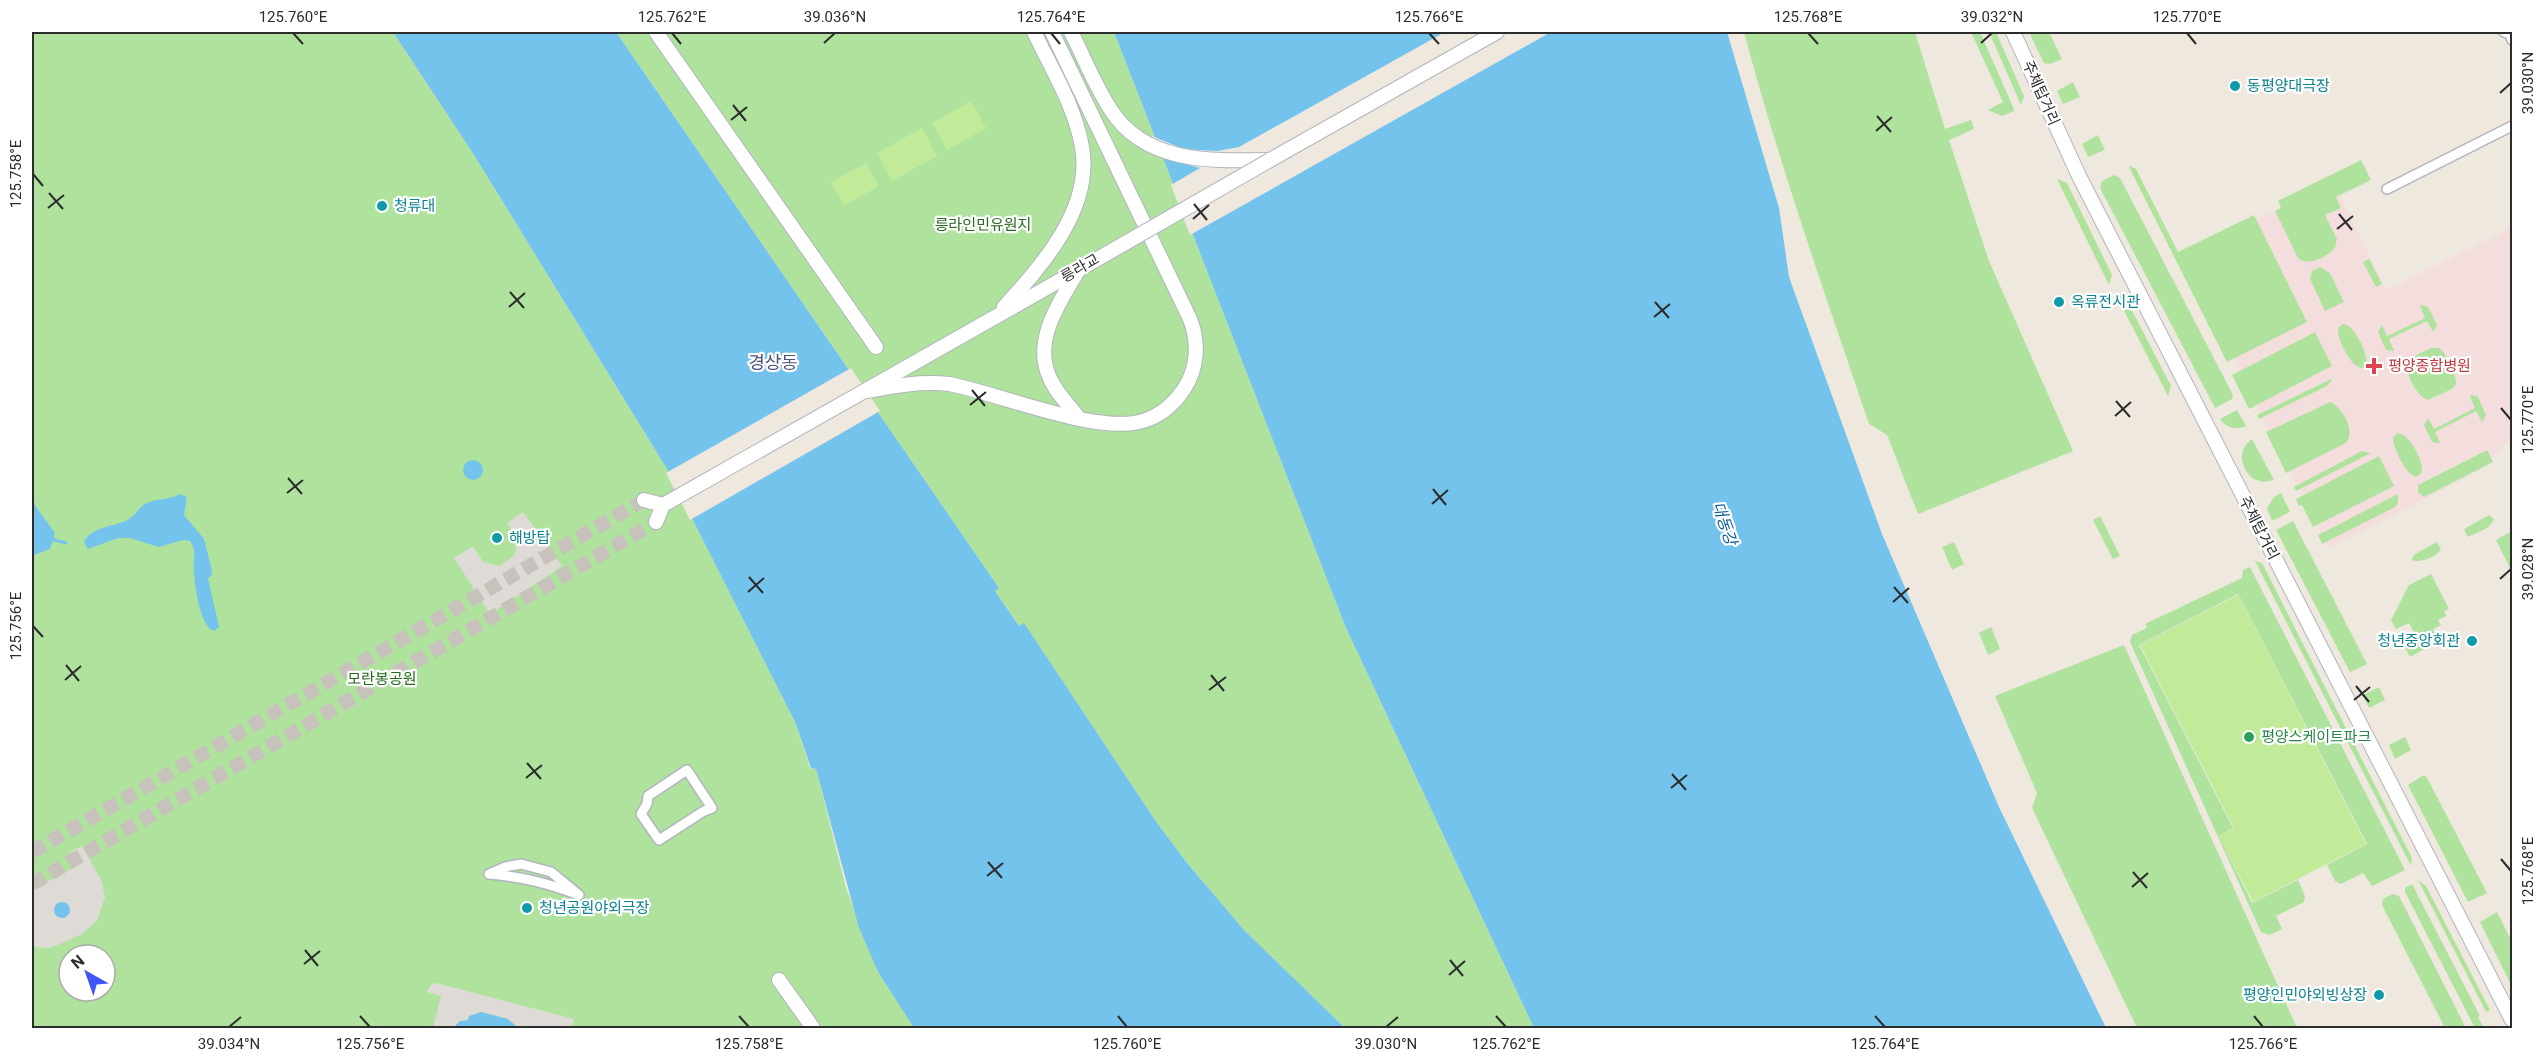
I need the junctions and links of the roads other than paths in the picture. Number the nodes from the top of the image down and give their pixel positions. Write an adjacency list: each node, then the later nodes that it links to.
1 (656, 32): 12 (main road)
2 (1034, 32): 11 (main road)
3 (1052, 32): 14 (main road)
4 (1071, 32): 8 (main road)
5 (1497, 32): 8 (main road, 릉라교)
6 (2013, 32): 21 (main road, 주체탑거리)
7 (2512, 126): 9 (street)
8 (1270, 160): 10 (main road, 릉라교, bridge)
9 (2387, 189)
10 (1080, 269): 11 (main road, 릉라교); 14 (main road)
11 (995, 317): 13 (main road, 릉라교)
12 (876, 347)
13 (867, 391): 14 (main road); 16 (main road, 릉라교)
14 (1079, 418)
15 (644, 500): 16 (main road)
16 (663, 505): 17 (main road)
17 (656, 522)
18 (641, 814): 18 (street)
19 (489, 874): 19 (street)
20 (779, 980): 22 (main road)
21 (2512, 1020)
22 (813, 1029)

